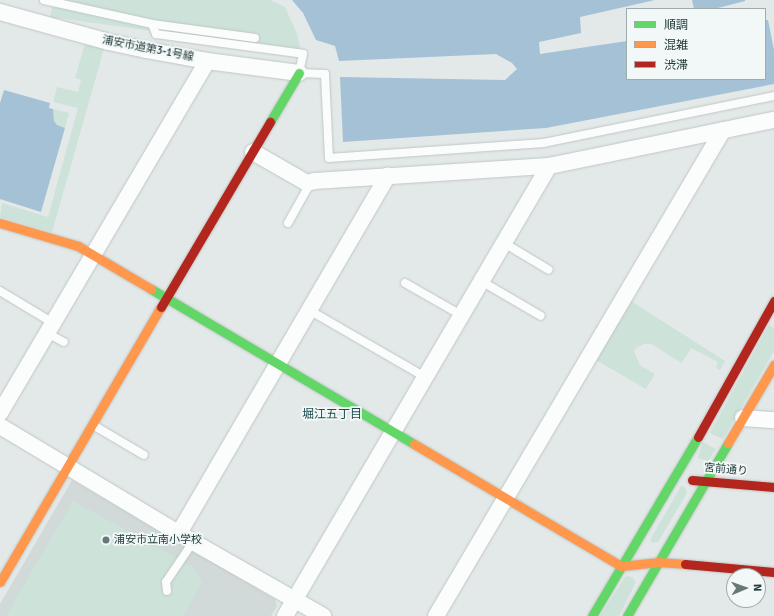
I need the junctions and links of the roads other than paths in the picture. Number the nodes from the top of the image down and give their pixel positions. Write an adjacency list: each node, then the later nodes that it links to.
1 (44, 0): 3 (lane)
2 (0, 12): 5 (street, 浦安市道第3-1号線)
3 (152, 24): 4 (lane); 6 (lane)
4 (255, 38)
5 (207, 61): 6 (street, 浦安市道第3-1号線); 17 (street)
6 (299, 73): 7 (lane); 10 (street)
7 (774, 96)
8 (774, 120): 9 (street)
9 (723, 130): 11 (street); 43 (street)
10 (253, 152): 13 (street); 22 (street)
11 (549, 166): 12 (street); 16 (street)
12 (388, 176): 13 (street); 24 (street)
13 (311, 182): 15 (lane)
14 (0, 223): 17 (street)
15 (288, 223)
16 (504, 243): 18 (lane); 19 (street)
17 (93, 255): 22 (street); 27 (street)
18 (549, 270)
19 (481, 281): 25 (street); 26 (lane)
20 (405, 283): 25 (lane)
21 (0, 291): 27 (lane)
22 (166, 299): 29 (street); 35 (street)
23 (773, 305): 40 (street)
24 (309, 310): 29 (street); 31 (lane)
25 (461, 315): 31 (street)
26 (541, 316)
27 (50, 328): 28 (lane); 32 (street)
28 (64, 342)
29 (277, 364): 37 (street); 44 (street)
30 (774, 365): 33 (street)
31 (425, 377): 37 (street)
32 (0, 413)
33 (743, 418): 34 (street); 41 (street)
34 (774, 420)
35 (92, 424): 38 (lane); 39 (street)
36 (0, 426): 39 (street)
37 (393, 432): 43 (street); 51 (street)
38 (144, 455)
39 (67, 466): 44 (street); 49 (street)
40 (675, 478): 41 (street, 宮前通り); 47 (street)
41 (705, 481): 42 (street, 宮前通り); 46 (street)
42 (774, 487)
43 (505, 498): 47 (street); 54 (street)
44 (179, 533): 45 (street)
45 (193, 542): 50 (lane); 51 (street)
46 (658, 562): 47 (street); 48 (street); 56 (street)
47 (621, 566): 55 (street)
48 (774, 572)
49 (0, 582)
50 (168, 591)
51 (295, 599): 52 (street); 53 (street)
52 (285, 616)
53 (323, 616)
54 (436, 616)
55 (592, 616)
56 (627, 616)

